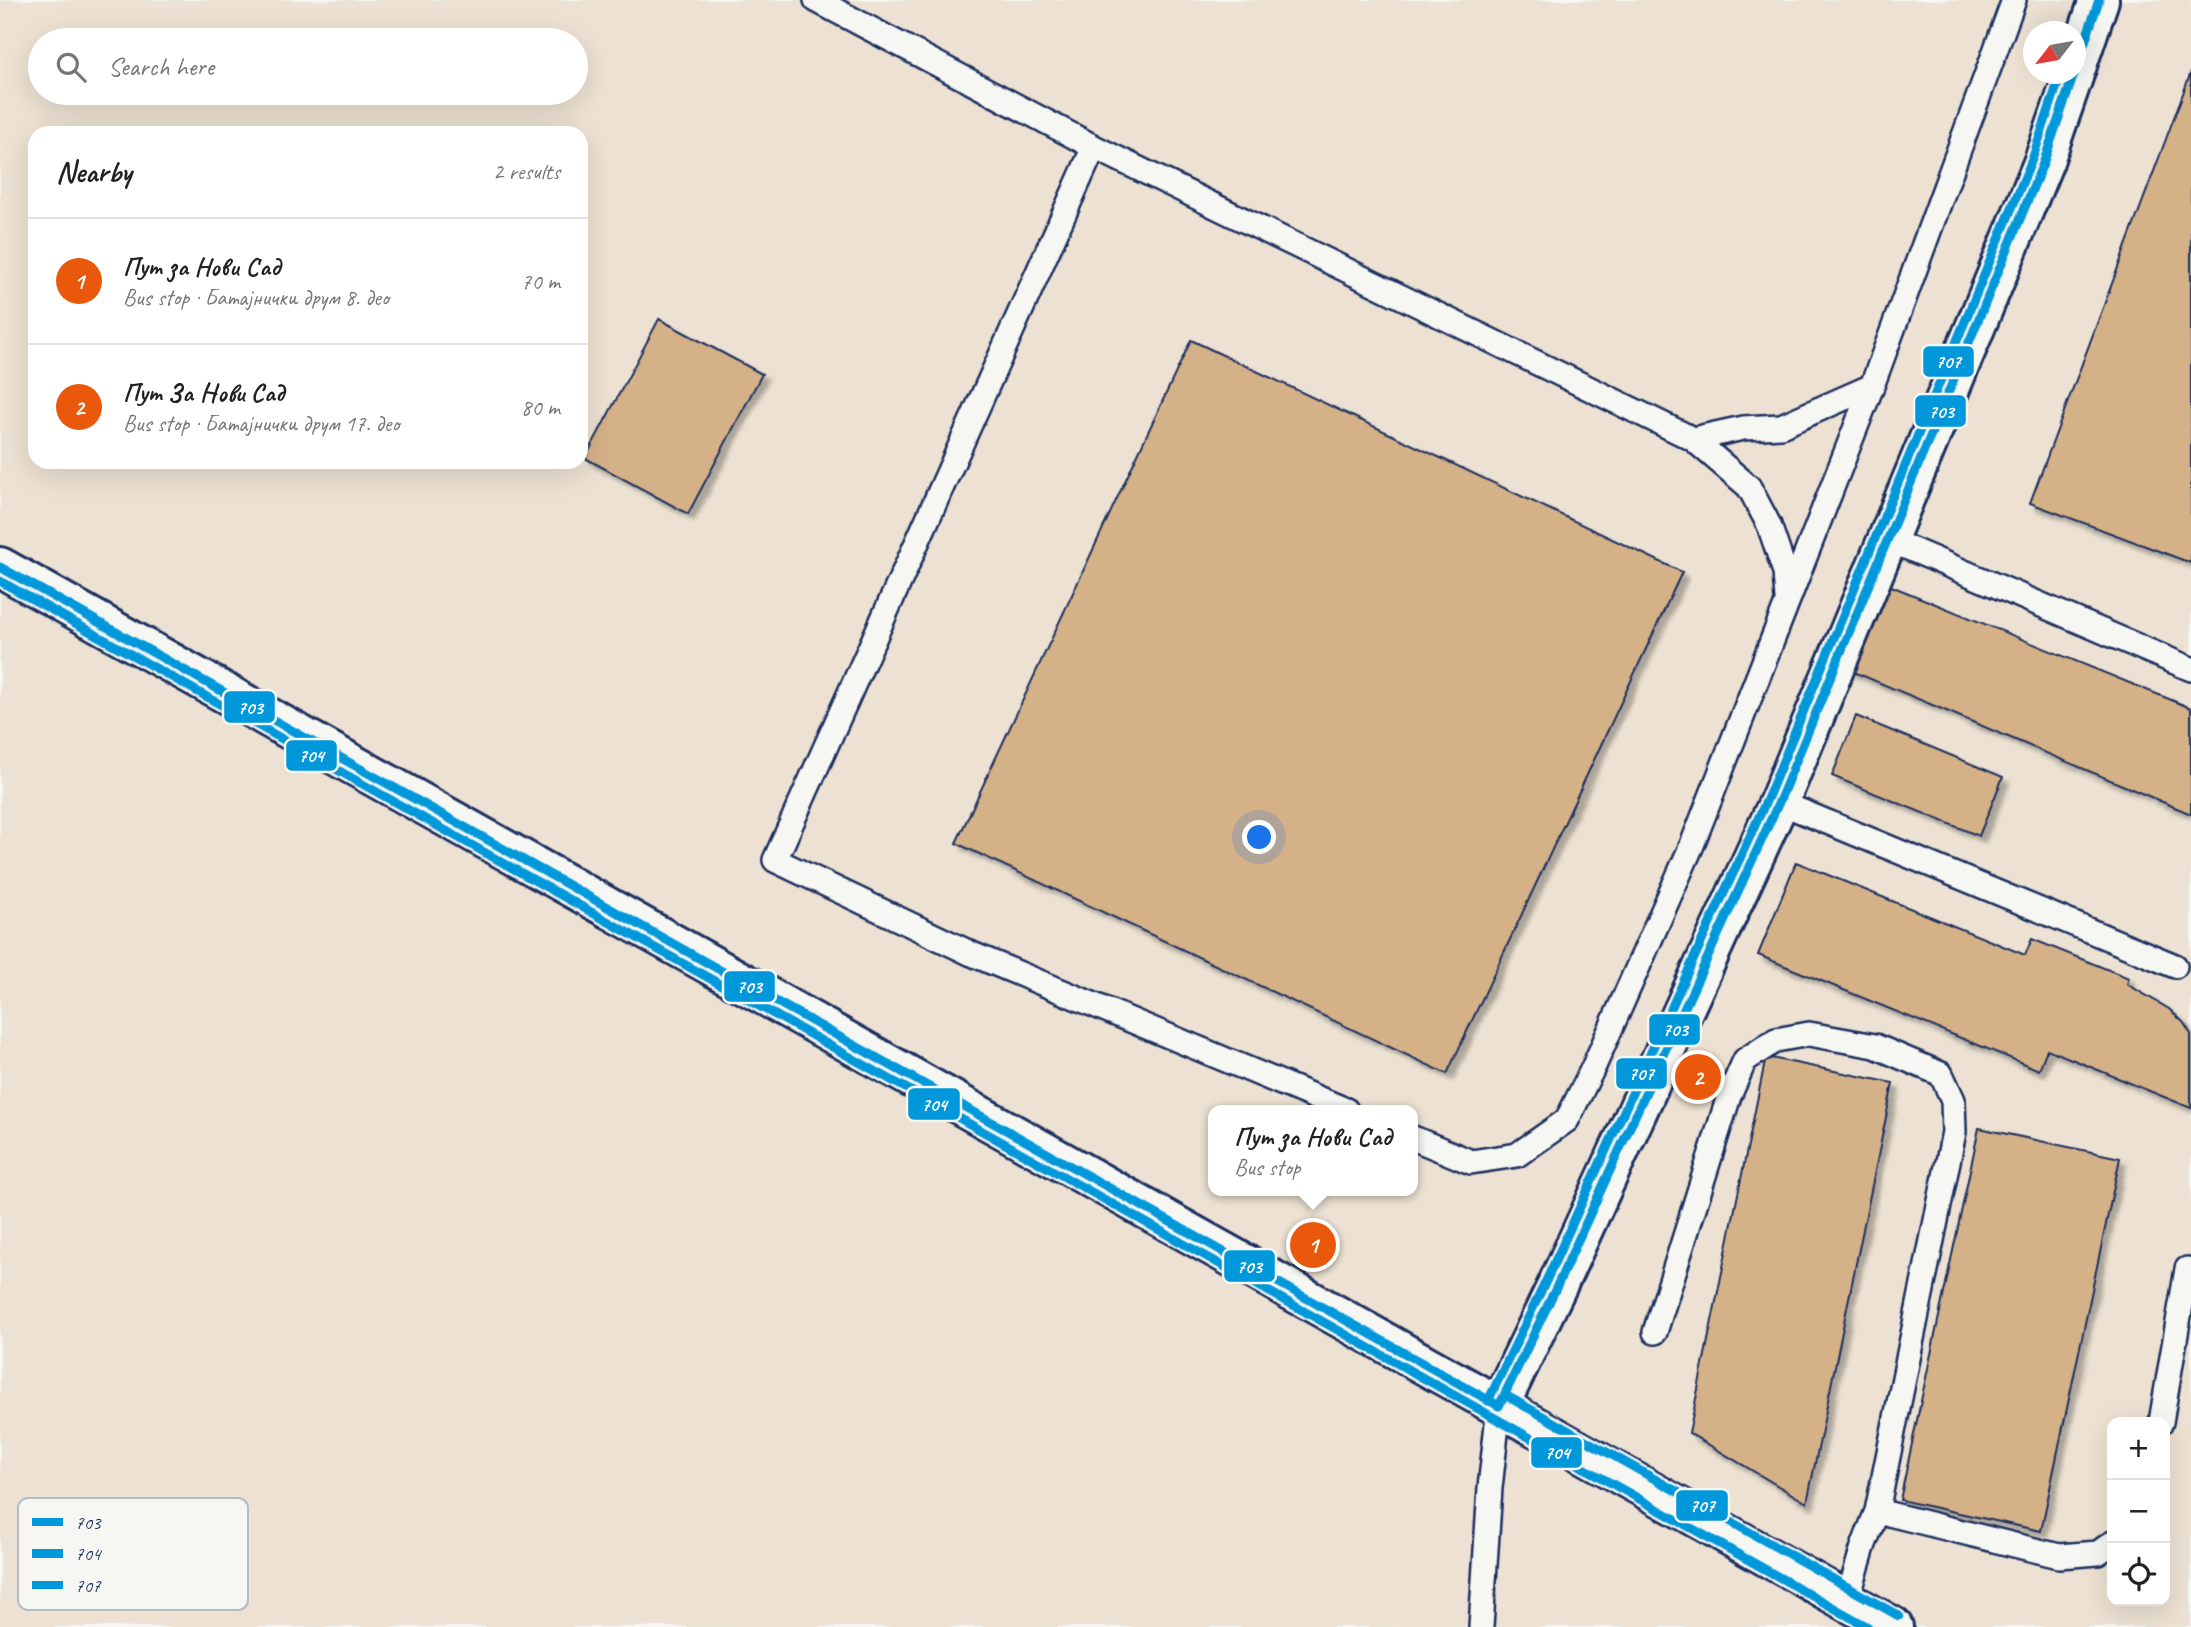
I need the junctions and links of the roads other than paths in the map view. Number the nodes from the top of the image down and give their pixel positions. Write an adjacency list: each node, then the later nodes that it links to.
1 (816, 0): 6 (lane)
2 (2014, 0): 7 (lane)
3 (2099, 0): 4 (street)
4 (2086, 38)
5 (2071, 84): 9 (street)
6 (1094, 147): 8 (lane); 15 (lane)
7 (1872, 386): 8 (lane); 11 (lane)
8 (1693, 439): 11 (lane)
9 (1887, 539): 12 (lane); 13 (street)
10 (0, 567): 19 (street)
11 (1787, 605): 16 (lane)
12 (2191, 668)
13 (1779, 802): 14 (lane); 19 (street)
14 (2175, 966)
15 (1334, 1105)
16 (1418, 1140)
17 (2187, 1269): 20 (lane)
18 (1655, 1332): 21 (lane)
19 (1499, 1406): 23 (street); 24 (lane)
20 (2162, 1417)
21 (1877, 1511): 22 (lane); 23 (lane)
22 (2107, 1547)
23 (1847, 1601): 25 (street)
24 (1481, 1627)
25 (1894, 1627)

